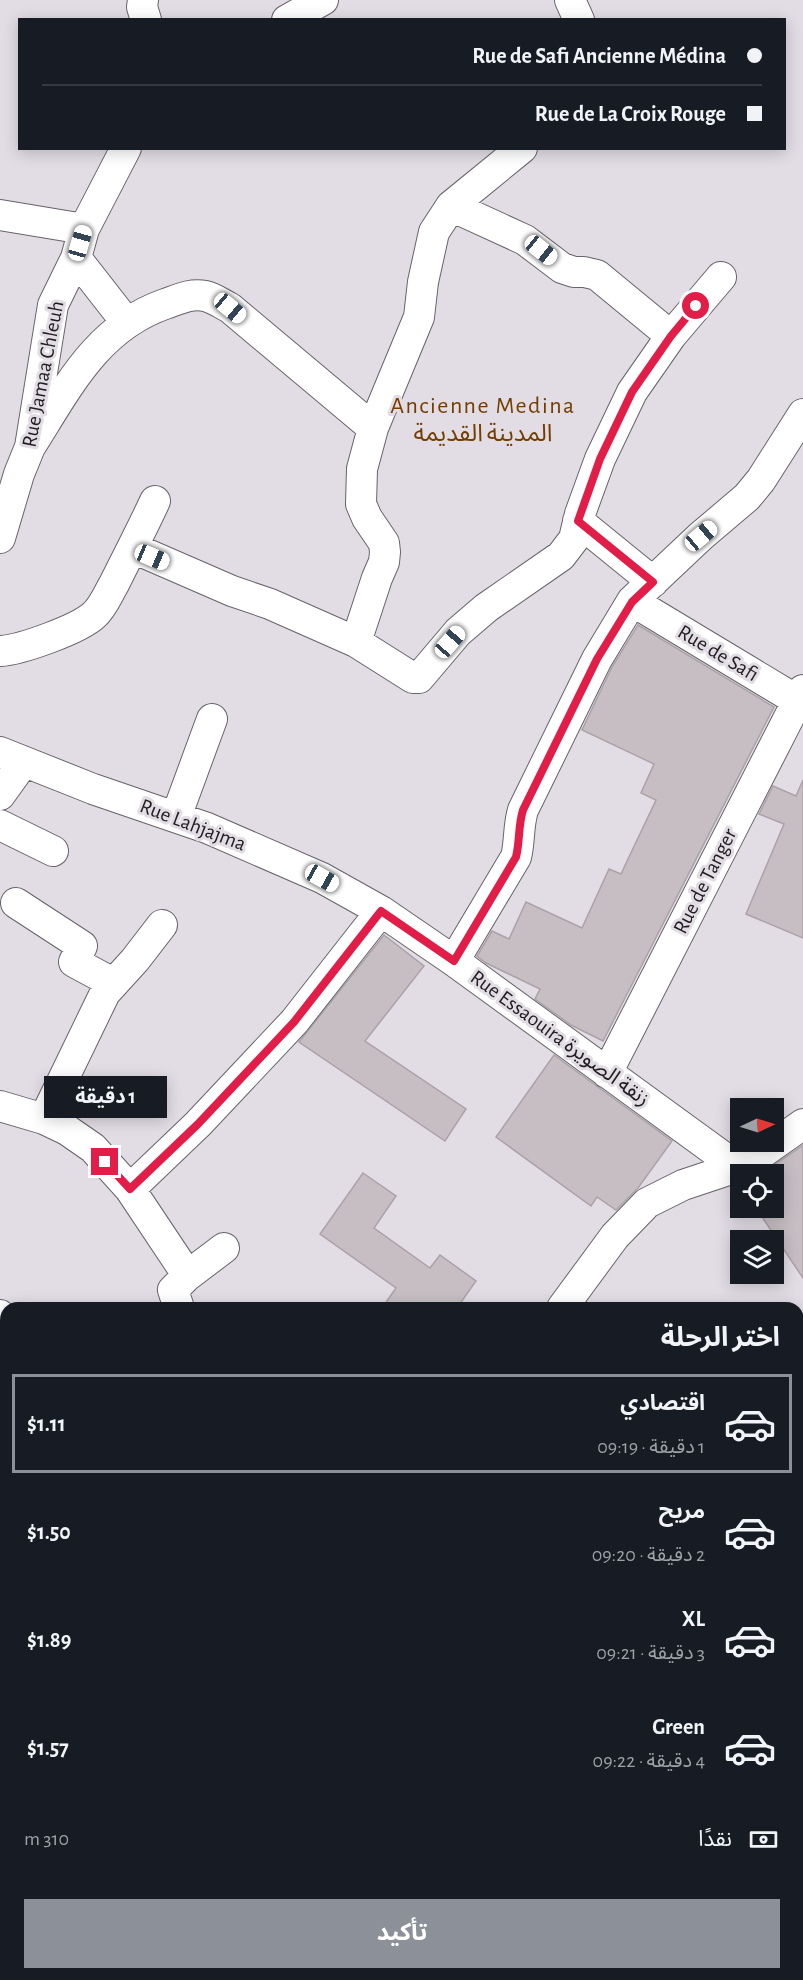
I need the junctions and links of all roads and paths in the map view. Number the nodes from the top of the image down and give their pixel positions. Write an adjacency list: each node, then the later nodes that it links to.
1 (143, 0): 4 (street)
2 (323, 0): 5 (street)
3 (570, 0): 6 (street)
4 (145, 18)
5 (291, 18)
6 (578, 18)
7 (125, 150): 11 (street, Rue Jamaa Chleuh)
8 (520, 150): 9 (street)
9 (452, 206): 15 (street); 17 (street)
10 (0, 215): 11 (street)
11 (84, 229): 12 (street, Rue Jamaa Chleuh)
12 (76, 258): 14 (street); 18 (street, Rue Jamaa Chleuh)
13 (721, 277): 15 (street)
14 (126, 322): 17 (street); 18 (street)
15 (671, 336): 20 (street)
16 (803, 414): 23 (street)
17 (373, 428): 24 (street)
18 (30, 447): 21 (street, Rue Jamaa Chleuh)
19 (155, 501): 22 (street)
20 (578, 521): 23 (street, Rue de Safi); 24 (street)
21 (0, 538)
22 (133, 548): 24 (street); 25 (street)
23 (643, 592): 26 (street, Rue de Safi); 36 (street)
24 (356, 642)
25 (0, 651)
26 (801, 698): 38 (street, Rue de Tanger)
27 (212, 718): 30 (street)
28 (11, 757): 29 (street); 30 (street, Rue Lahjajma)
29 (0, 795)
30 (176, 817): 34 (street, Rue Lahjajma)
31 (0, 825): 32 (street)
32 (53, 851)
33 (16, 903): 37 (street)
34 (381, 911): 36 (street, Rue Essaouira زنقة الصويرة); 45 (street)
35 (162, 926): 37 (street)
36 (454, 961): 38 (street, Rue Essaouira زنقة الصويرة)
37 (113, 983): 40 (street)
38 (607, 1073): 42 (street, Rue Essaouira زنقة الصويرة)
39 (0, 1106): 40 (street)
40 (44, 1119): 45 (street)
41 (803, 1124): 43 (street)
42 (733, 1164)
43 (743, 1164)
44 (730, 1169): 49 (street)
45 (130, 1189): 47 (street)
46 (224, 1248): 47 (street)
47 (187, 1276): 48 (street)
48 (177, 1302)
49 (566, 1302)

